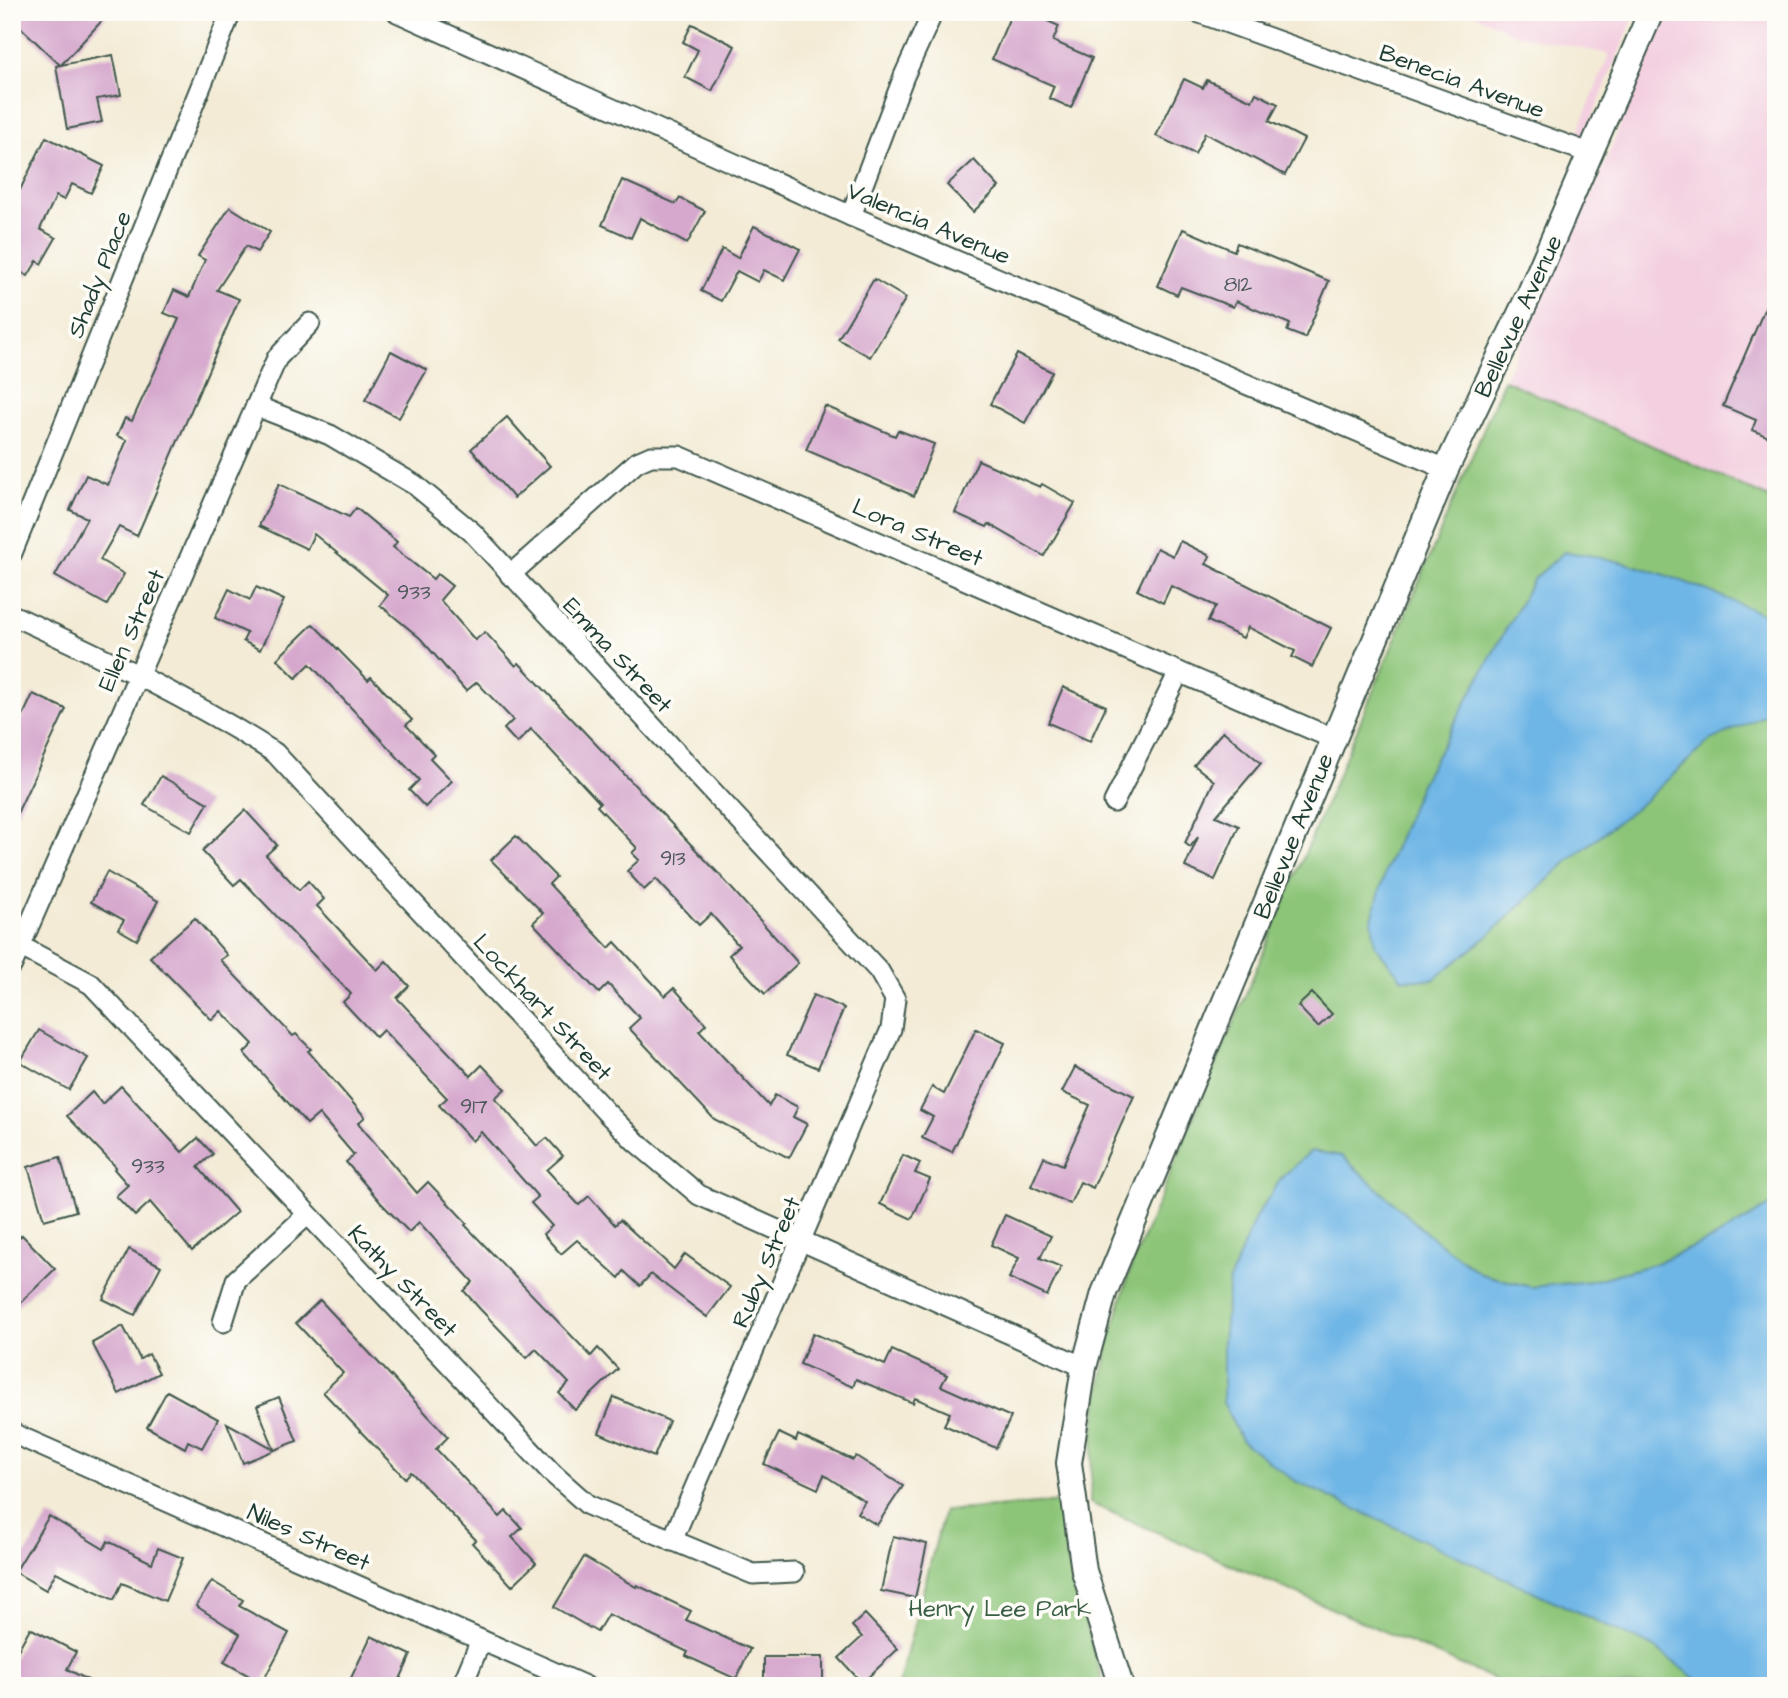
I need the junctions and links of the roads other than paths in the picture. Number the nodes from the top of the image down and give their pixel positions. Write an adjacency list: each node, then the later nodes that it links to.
1 (231, 12): 11 (street, Shady Place)
2 (397, 12): 7 (street, Valencia Avenue)
3 (933, 12): 7 (street)
4 (1197, 12): 6 (street, Benecia Avenue)
5 (1651, 12): 6 (street, Bellevue Avenue)
6 (1592, 154): 10 (street, Bellevue Avenue)
7 (851, 216): 10 (street, Valencia Avenue)
8 (310, 323): 9 (street, Ellen Street)
9 (256, 406): 12 (street, Emma Street); 15 (street, Ellen Street)
10 (1447, 469): 16 (street, Bellevue Avenue)
11 (12, 553)
12 (510, 575): 14 (street, Lora Street); 20 (street, Emma Street)
13 (12, 615): 15 (street, Lockhart Street)
14 (1179, 672): 16 (street, Lora Street); 17 (street)
15 (139, 673): 18 (street, Ellen Street); 22 (street, Lockhart Street)
16 (1334, 738): 24 (street, Bellevue Avenue)
17 (1114, 802)
18 (20, 946): 19 (street, Ellen Street); 21 (street, Kathy Street)
19 (12, 965)
20 (895, 999): 22 (street, Ruby Street)
21 (307, 1215): 23 (street); 26 (street, Kathy Street)
22 (803, 1240): 24 (street, Lockhart Street); 26 (street, Ruby Street)
23 (223, 1322)
24 (1084, 1367): 31 (street, Bellevue Avenue)
25 (12, 1433): 28 (street, Niles Street)
26 (672, 1541): 27 (street, Kathy Street)
27 (794, 1572)
28 (481, 1640): 29 (street); 30 (street, Niles Street)
29 (462, 1686)
30 (585, 1686)
31 (1121, 1686)

